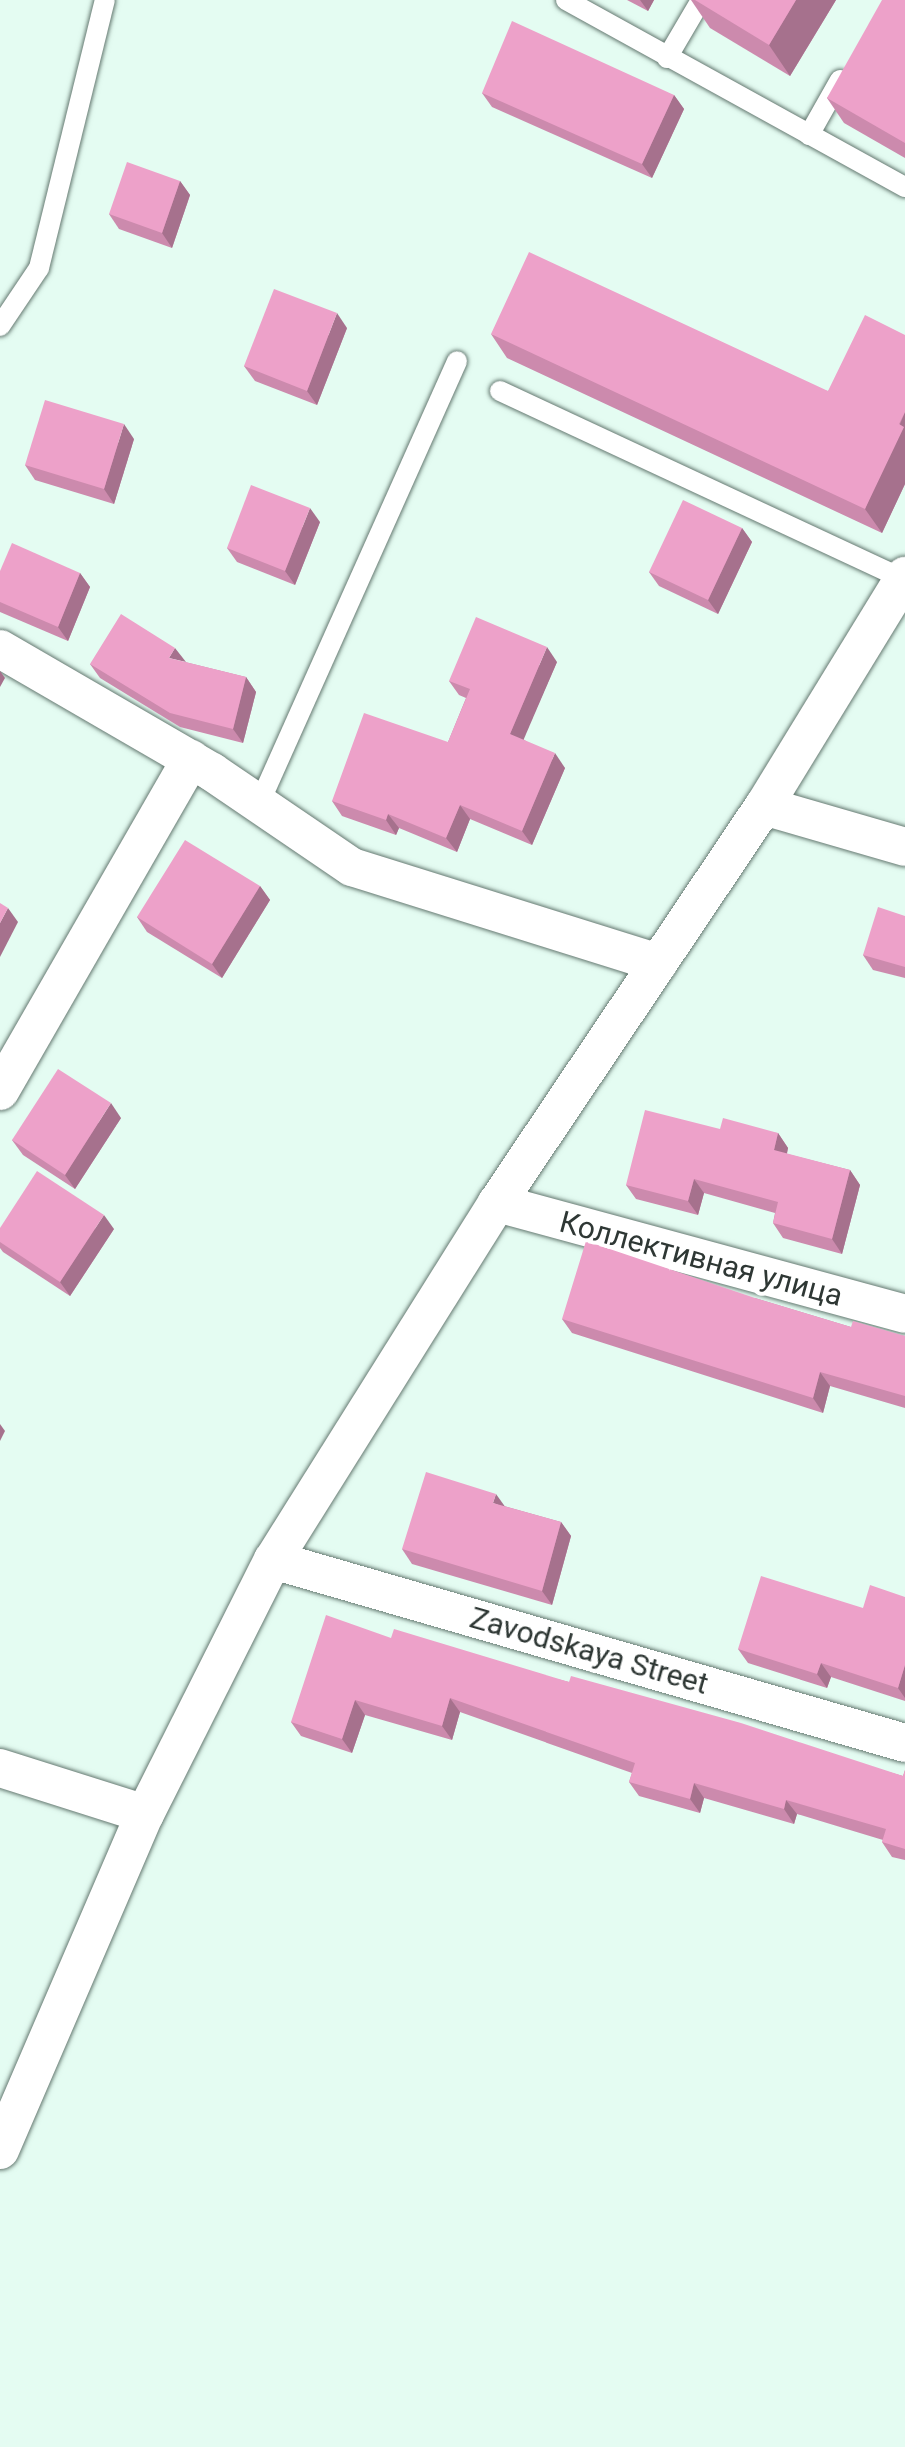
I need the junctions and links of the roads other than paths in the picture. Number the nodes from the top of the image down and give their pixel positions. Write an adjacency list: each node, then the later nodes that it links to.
1 (105, 0): 8 (lane)
2 (566, 0): 4 (lane)
3 (702, 0): 4 (lane)
4 (667, 58): 6 (lane)
5 (846, 67): 6 (lane)
6 (809, 134): 7 (lane)
7 (905, 186)
8 (0, 326)
9 (457, 361): 14 (lane)
10 (500, 391): 11 (lane)
11 (904, 577): 15 (street)
12 (0, 649): 13 (street)
13 (191, 759): 14 (street); 18 (street)
14 (260, 804): 17 (street)
15 (764, 806): 16 (street); 17 (street)
16 (905, 846)
17 (658, 963): 19 (street)
18 (0, 1091)
19 (498, 1204): 20 (street, Коллективная улица); 21 (street)
20 (905, 1314)
21 (273, 1560): 22 (street, Zavodskaya Street); 24 (street)
22 (905, 1742)
23 (0, 1768): 24 (street)
24 (145, 1814): 25 (street)
25 (0, 2150)

